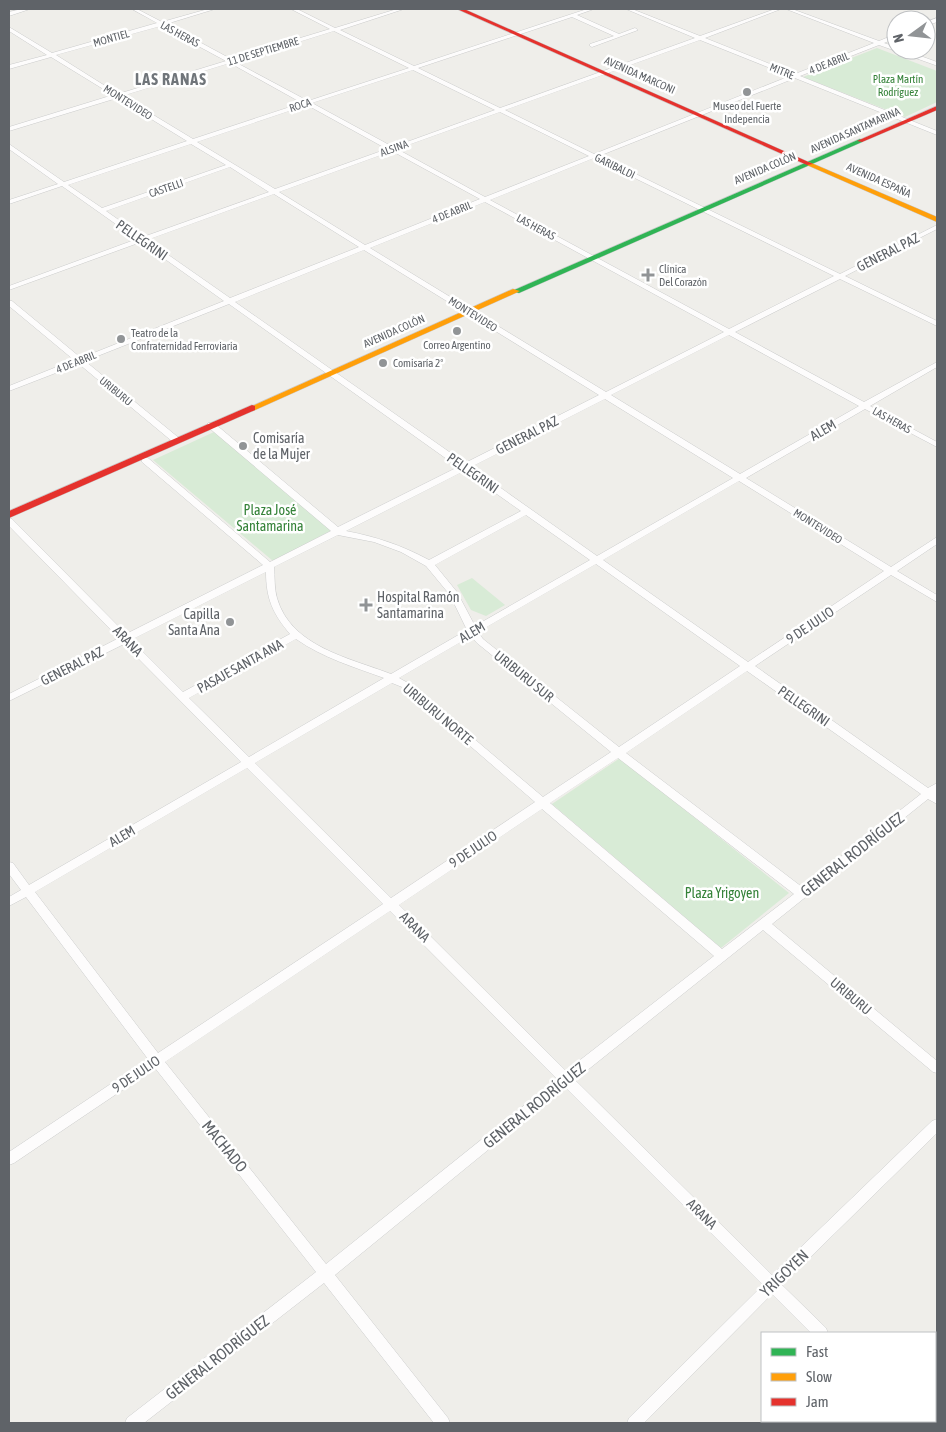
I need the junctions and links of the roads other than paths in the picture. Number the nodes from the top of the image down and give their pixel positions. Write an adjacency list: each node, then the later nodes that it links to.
1 (27, 9): 11 (street)
2 (134, 9): 13 (street, LAS HERAS)
3 (213, 9): 13 (street, MONTIEL)
4 (293, 9): 15 (street, GARIBALDI)
5 (402, 9): 15 (street, 11 DE SEPTIEMBRE)
6 (460, 9): 17 (main road, AVENIDA MARCONI)
7 (591, 9): 12 (street, ROCA)
8 (628, 9): 19 (street, MITRE)
9 (779, 9): 19 (street, ALSINA)
10 (788, 9): 21 (street)
11 (9, 14)
12 (572, 15): 17 (street, ROCA); 18 (street)
13 (161, 24): 24 (street, MONTIEL); 25 (street, LAS HERAS)
14 (9, 29): 24 (street, MONTEVIDEO)
15 (335, 29): 25 (street, 11 DE SEPTIEMBRE); 27 (street, GARIBALDI)
16 (635, 30): 18 (street)
17 (516, 34): 27 (street, ROCA); 28 (main road, AVENIDA MARCONI)
18 (618, 36): 22 (street)
19 (700, 38): 28 (street, ALSINA); 29 (street, MITRE)
20 (886, 40): 21 (street, 4 DE ABRIL)
21 (879, 42): 23 (street); 29 (street, 4 DE ABRIL)
22 (592, 45)
23 (886, 45)
24 (51, 55): 26 (street, MONTIEL); 30 (street, MONTEVIDEO)
25 (231, 61): 30 (street, 11 DE SEPTIEMBRE); 31 (street, LAS HERAS)
26 (9, 67)
27 (414, 68): 31 (street, ROCA); 33 (street, GARIBALDI)
28 (604, 72): 33 (street, ALSINA); 34 (main road, AVENIDA MARCONI)
29 (795, 76): 34 (street, 4 DE ABRIL); 35 (street, MITRE)
30 (118, 96): 36 (street, 11 DE SEPTIEMBRE); 38 (street, MONTEVIDEO)
31 (308, 103): 38 (street, ROCA); 40 (street, LAS HERAS)
32 (937, 108): 35 (main road, AVENIDA SANTAMARINA)
33 (500, 110): 40 (street, ALSINA); 41 (street, GARIBALDI)
34 (699, 114): 41 (street, 4 DE ABRIL); 42 (main road, AVENIDA MARCONI)
35 (907, 121): 37 (street, MITRE); 42 (main road, AVENIDA SANTAMARINA)
36 (9, 129)
37 (937, 133)
38 (192, 141): 43 (street, MONTEVIDEO); 44 (street, ROCA)
39 (9, 146): 44 (street, PELLEGRINI)
40 (392, 149): 45 (street, ALSINA); 46 (street, LAS HERAS)
41 (594, 156): 46 (street, 4 DE ABRIL); 48 (street, GARIBALDI)
42 (810, 164): 48 (main road, AVENIDA COLÓN); 50 (main road, AVENIDA ESPAÑA)
43 (231, 165): 45 (street, MONTEVIDEO); 49 (street, CASTELLI)
44 (63, 184): 47 (street, ROCA); 49 (street, PELLEGRINI)
45 (274, 192): 52 (street, ALSINA); 53 (street, MONTEVIDEO)
46 (485, 199): 53 (street, 4 DE ABRIL); 54 (street, LAS HERAS)
47 (9, 202)
48 (705, 210): 54 (main road, AVENIDA COLÓN); 55 (street, GARIBALDI)
49 (101, 211): 52 (street, PELLEGRINI)
50 (937, 220)
51 (937, 227): 55 (street, GENERAL PAZ)
52 (142, 240): 56 (street, ALSINA); 57 (street, PELLEGRINI)
53 (364, 247): 57 (street, 4 DE ABRIL); 59 (street, MONTEVIDEO)
54 (595, 259): 59 (main road, AVENIDA COLÓN); 61 (street, LAS HERAS)
55 (840, 276): 60 (street, GARIBALDI); 61 (street, GENERAL PAZ)
56 (9, 288)
57 (229, 301): 62 (street, 4 DE ABRIL); 64 (street, PELLEGRINI)
58 (9, 303): 62 (street, URIBURU)
59 (472, 313): 64 (main road, AVENIDA COLÓN); 66 (street, MONTEVIDEO)
60 (937, 324)
61 (730, 332): 66 (street, GENERAL PAZ); 67 (street, LAS HERAS)
62 (79, 360): 65 (street, 4 DE ABRIL); 69 (street, URIBURU)
63 (937, 364): 67 (street, ALEM)
64 (333, 374): 68 (main road, AVENIDA COLÓN); 72 (street, PELLEGRINI)
65 (9, 389)
66 (606, 395): 72 (street, GENERAL PAZ); 73 (street, MONTEVIDEO)
67 (865, 406): 70 (street, LAS HERAS); 73 (street, ALEM)
68 (213, 427): 69 (main road, AVENIDA COLÓN); 71 (main road, AVENIDA COLÓN); 77 (street, URIBURU SUR)
69 (176, 440): 75 (main road, AVENIDA COLÓN)
70 (937, 445)
71 (145, 460): 76 (main road, AVENIDA COLÓN); 81 (street)
72 (465, 467): 74 (street, PELLEGRINI); 77 (street, GENERAL PAZ)
73 (740, 478): 79 (street, ALEM); 82 (street, MONTEVIDEO)
74 (527, 511): 79 (street, PELLEGRINI); 80 (street)
75 (9, 515)
76 (9, 521): 86 (street, ARANA)
77 (338, 532): 80 (street, URIBURU SUR); 81 (street, GENERAL PAZ)
78 (937, 540): 82 (street, 9 DE JULIO)
79 (598, 560): 84 (street, ALEM); 87 (street, PELLEGRINI)
80 (429, 564): 84 (street, URIBURU SUR)
81 (270, 566): 85 (street, URIBURU NORTE); 86 (street, GENERAL PAZ)
82 (892, 571): 83 (street, MONTEVIDEO); 87 (street, 9 DE JULIO)
83 (937, 599)
84 (473, 632): 88 (street, ALEM); 91 (street, URIBURU SUR)
85 (297, 635): 88 (street, URIBURU NORTE); 89 (street, PASAJE SANTA ANA)
86 (126, 639): 89 (street, ARANA); 90 (street, GENERAL PAZ)
87 (748, 666): 91 (street, 9 DE JULIO); 93 (street, PELLEGRINI)
88 (392, 678): 92 (street, ALEM); 94 (street, URIBURU NORTE)
89 (182, 697): 92 (street, ARANA)
90 (9, 698)
91 (618, 752): 94 (street, 9 DE JULIO); 97 (street, URIBURU SUR)
92 (249, 762): 96 (street, ALEM); 99 (street, ARANA)
93 (934, 793): 97 (street, GENERAL RODRÍGUEZ)
94 (543, 802): 99 (street, 9 DE JULIO); 101 (street, URIBURU NORTE)
95 (9, 866): 96 (street, MACHADO)
96 (28, 891): 98 (street, ALEM); 102 (street, MACHADO)
97 (801, 894): 100 (street, GENERAL RODRÍGUEZ)
98 (9, 902)
99 (391, 903): 102 (street, 9 DE JULIO); 104 (street, ARANA)
100 (764, 924): 101 (street, GENERAL RODRÍGUEZ); 103 (street, URIBURU)
101 (722, 956): 104 (street, GENERAL RODRÍGUEZ)
102 (156, 1061): 106 (street, 9 DE JULIO); 107 (street, MACHADO)
103 (937, 1068)
104 (566, 1078): 107 (street, GENERAL RODRÍGUEZ); 108 (street, ARANA)
105 (937, 1125): 108 (street, YRIGOYEN)
106 (9, 1159)
107 (326, 1273): 110 (street, GENERAL RODRÍGUEZ); 111 (street, MACHADO)
108 (773, 1284): 109 (street, ARANA); 112 (street, YRIGOYEN)
109 (821, 1332)
110 (132, 1423)
111 (444, 1423)
112 (634, 1423)

